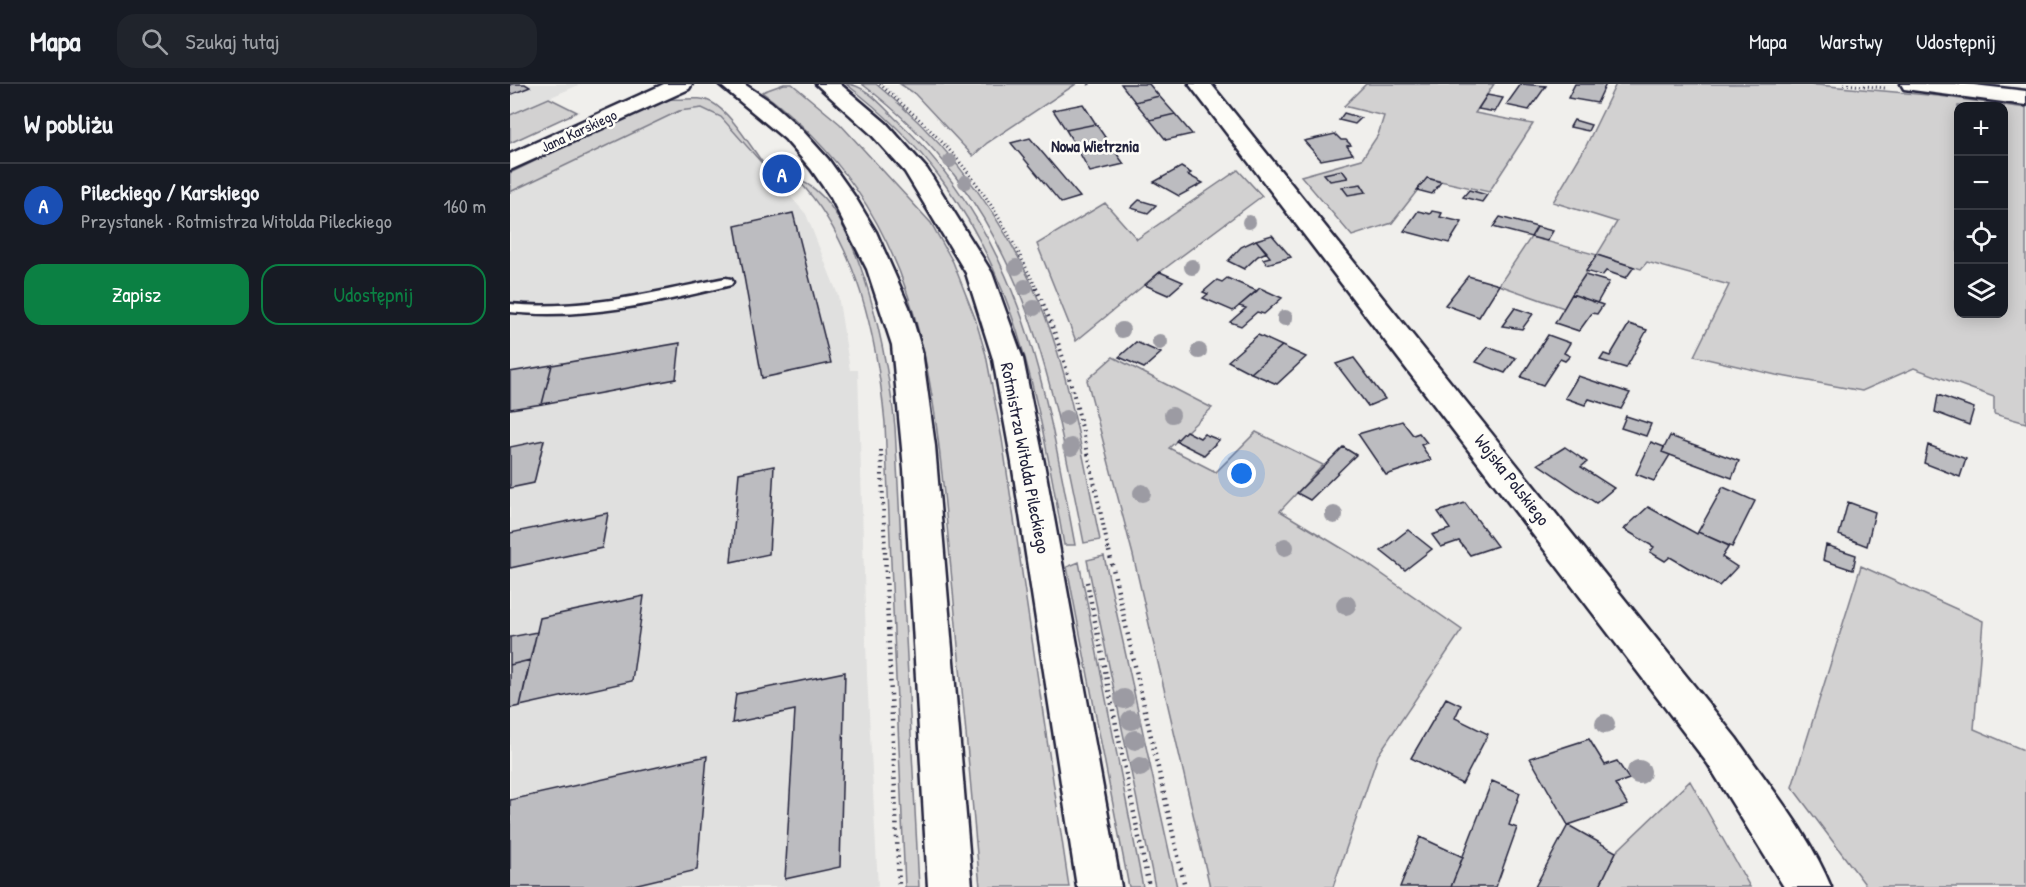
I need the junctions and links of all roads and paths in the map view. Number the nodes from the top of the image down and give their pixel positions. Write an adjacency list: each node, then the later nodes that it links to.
1 (681, 84): 8 (main road, Jana Karskiego)
2 (730, 84): 13 (main road)
3 (827, 84): 14 (main road, Rotmistrza Witolda Pileckiego)
4 (880, 84): 15 (path)
5 (1200, 84): 16 (main road, Wojska Polskiego)
6 (1912, 84): 7 (main road)
7 (2026, 98)
8 (510, 163)
9 (726, 282): 10 (lane)
10 (510, 308)
11 (881, 441): 12 (path)
12 (899, 887)
13 (950, 887)
14 (1099, 887)
15 (1185, 887)
16 (1809, 887)

